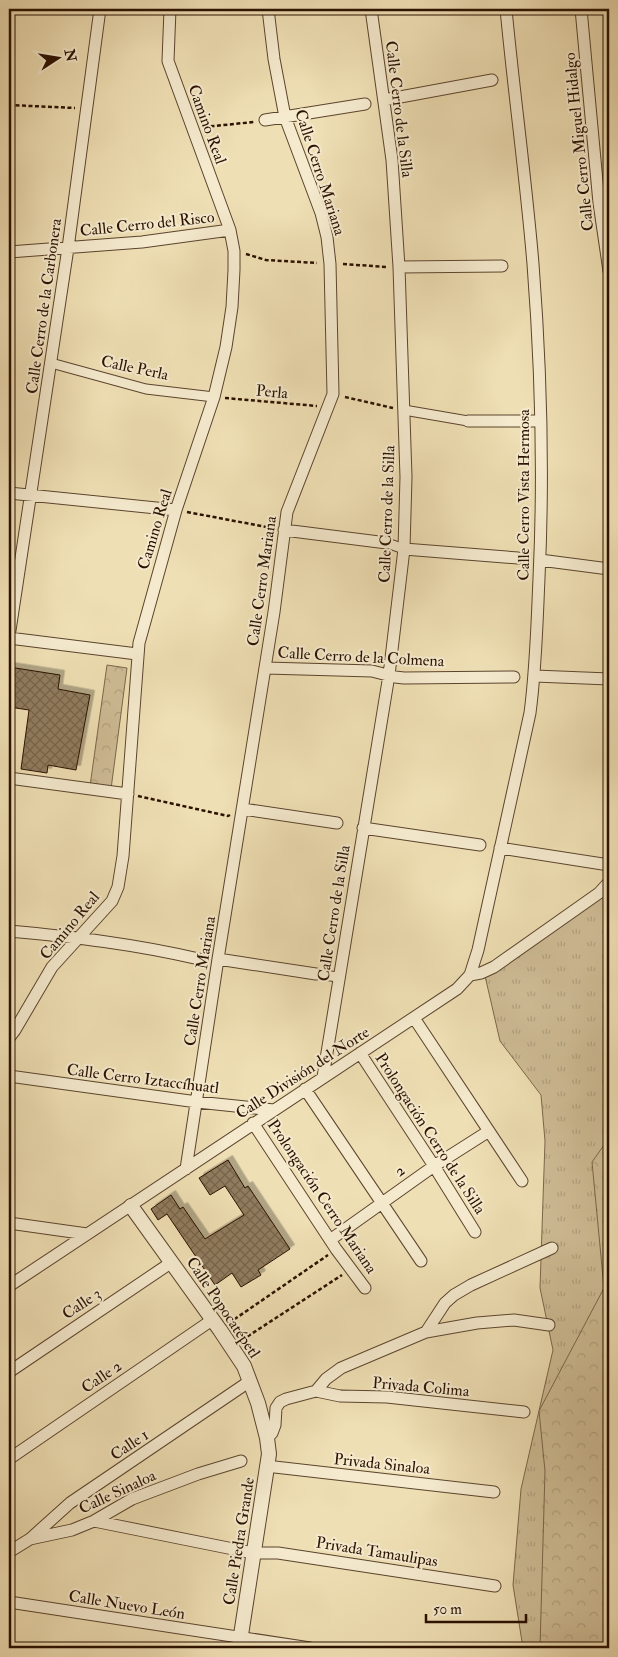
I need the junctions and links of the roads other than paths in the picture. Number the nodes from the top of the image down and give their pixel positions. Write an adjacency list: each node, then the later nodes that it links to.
1 (100, 9): 13 (street, Calle Cerro de la Carbonera)
2 (170, 9): 12 (street, Camino Real)
3 (268, 9): 10 (street, Calle Cerro Mariana)
4 (371, 9): 8 (street, Calle Cerro de la Silla)
5 (506, 9): 21 (street, Calle Cerro Vista Hermosa)
6 (581, 9): 17 (street, Calle Cerro Miguel Hidalgo)
7 (492, 80): 8 (street)
8 (384, 100): 16 (street, Calle Cerro de la Silla)
9 (365, 104): 10 (street)
10 (285, 117): 11 (street); 26 (street, Calle Cerro Mariana)
11 (265, 120)
12 (230, 230): 13 (street, Calle Cerro del Risco); 19 (street, Camino Real)
13 (68, 248): 14 (street, Calle Cerro del Risco); 18 (street, Calle Cerro de la Carbonera)
14 (9, 252)
15 (502, 266): 16 (street)
16 (399, 267): 20 (street, Calle Cerro de la Silla)
17 (609, 271)
18 (51, 364): 19 (street, Calle Perla); 24 (street, Calle Cerro de la Carbonera)
19 (214, 397): 25 (street, Camino Real)
20 (404, 410): 22 (street); 28 (street, Calle Cerro de la Silla)
21 (540, 420): 22 (street); 30 (street, Calle Cerro Vista Hermosa)
22 (468, 421)
23 (9, 493): 24 (street)
24 (31, 495): 25 (street); 32 (street, Calle Cerro de la Carbonera)
25 (176, 510): 33 (street, Camino Real)
26 (284, 530): 27 (street); 34 (street, Calle Cerro Mariana)
27 (386, 543): 28 (street)
28 (404, 549): 29 (street); 35 (street, Calle Cerro de la Silla)
29 (518, 558)
30 (540, 560): 31 (street); 36 (street, Calle Cerro Vista Hermosa)
31 (609, 569)
32 (9, 637): 33 (street)
33 (137, 654): 40 (street, Camino Real)
34 (266, 668): 35 (street, Calle Cerro de la Colmena); 41 (street, Calle Cerro Mariana)
35 (389, 675): 37 (street, Calle Cerro de la Colmena); 43 (street, Calle Cerro de la Silla)
36 (535, 676): 38 (street); 45 (street, Calle Cerro Vista Hermosa)
37 (514, 677)
38 (609, 679)
39 (9, 778): 40 (street)
40 (128, 794): 49 (street, Camino Real)
41 (243, 809): 42 (street); 51 (street, Calle Cerro Mariana)
42 (337, 823)
43 (363, 828): 44 (street); 54 (street, Calle Cerro de la Silla)
44 (480, 845)
45 (500, 848): 46 (street); 53 (street, Calle Cerro Vista Hermosa)
46 (609, 865)
47 (609, 882): 53 (street, Calle División del Norte)
48 (9, 931): 49 (street)
49 (78, 937): 50 (street); 56 (street, Camino Real)
50 (199, 959)
51 (218, 959): 52 (street); 61 (street, Calle Cerro Mariana)
52 (316, 974): 54 (street)
53 (470, 975): 55 (street, Calle División del Norte)
54 (338, 977): 59 (street, Calle Cerro de la Silla)
55 (414, 1018): 57 (street, Calle División del Norte); 64 (street)
56 (9, 1038)
57 (360, 1053): 59 (street, Calle División del Norte); 65 (street, Prolongación Cerro de la Silla)
58 (9, 1076): 61 (street, Calle Cerro Iztaccíhuatl)
59 (323, 1077): 60 (street, Calle División del Norte)
60 (305, 1089): 62 (street, Calle División del Norte); 68 (street)
61 (197, 1102): 62 (street, Calle Cerro Iztaccíhuatl); 66 (street, Calle Cerro Mariana)
62 (274, 1110): 63 (street, Calle División del Norte)
63 (253, 1123): 66 (street, Calle División del Norte); 73 (street, Prolongación Cerro Mariana)
64 (489, 1131): 65 (street, 2); 67 (street)
65 (434, 1166): 68 (street, 2); 71 (street, Prolongación Cerro de la Silla)
66 (186, 1169): 69 (street, Calle División del Norte)
67 (522, 1181)
68 (382, 1202): 73 (street, 2); 75 (street)
69 (131, 1206): 72 (street, Calle División del Norte); 76 (street, Calle Popocatépetl)
70 (9, 1223): 72 (street)
71 (475, 1232)
72 (87, 1234): 77 (street, Calle División del Norte)
73 (333, 1244): 78 (street, Prolongación Cerro Mariana)
74 (552, 1248): 81 (street)
75 (422, 1261)
76 (172, 1262): 79 (street, Calle Popocatépetl); 82 (street, Calle 3)
77 (9, 1286)
78 (366, 1288)
79 (216, 1325): 83 (street, Calle Popocatépetl); 87 (street, Calle 2)
80 (549, 1325): 81 (street)
81 (426, 1332): 84 (street)
82 (9, 1372)
83 (250, 1381): 86 (street, Calle Popocatépetl); 92 (street, Calle 1)
84 (316, 1391): 85 (street, Privada Colima); 86 (street)
85 (524, 1412)
86 (267, 1438): 89 (street, Calle Piedra Grande)
87 (9, 1458)
88 (241, 1462): 91 (street, Calle Sinaloa)
89 (266, 1466): 90 (street, Privada Sinaloa); 94 (street, Calle Piedra Grande)
90 (494, 1492)
91 (94, 1521): 92 (street, Calle Sinaloa); 94 (street, Privada Tamaulipas)
92 (30, 1539): 93 (street, Calle Sinaloa)
93 (9, 1552)
94 (254, 1553): 95 (street, Privada Tamaulipas); 97 (street, Calle Piedra Grande)
95 (495, 1586)
96 (9, 1602): 97 (street, Calle Nuevo León)
97 (240, 1643): 98 (street, Calle Nuevo León)
98 (310, 1648)

